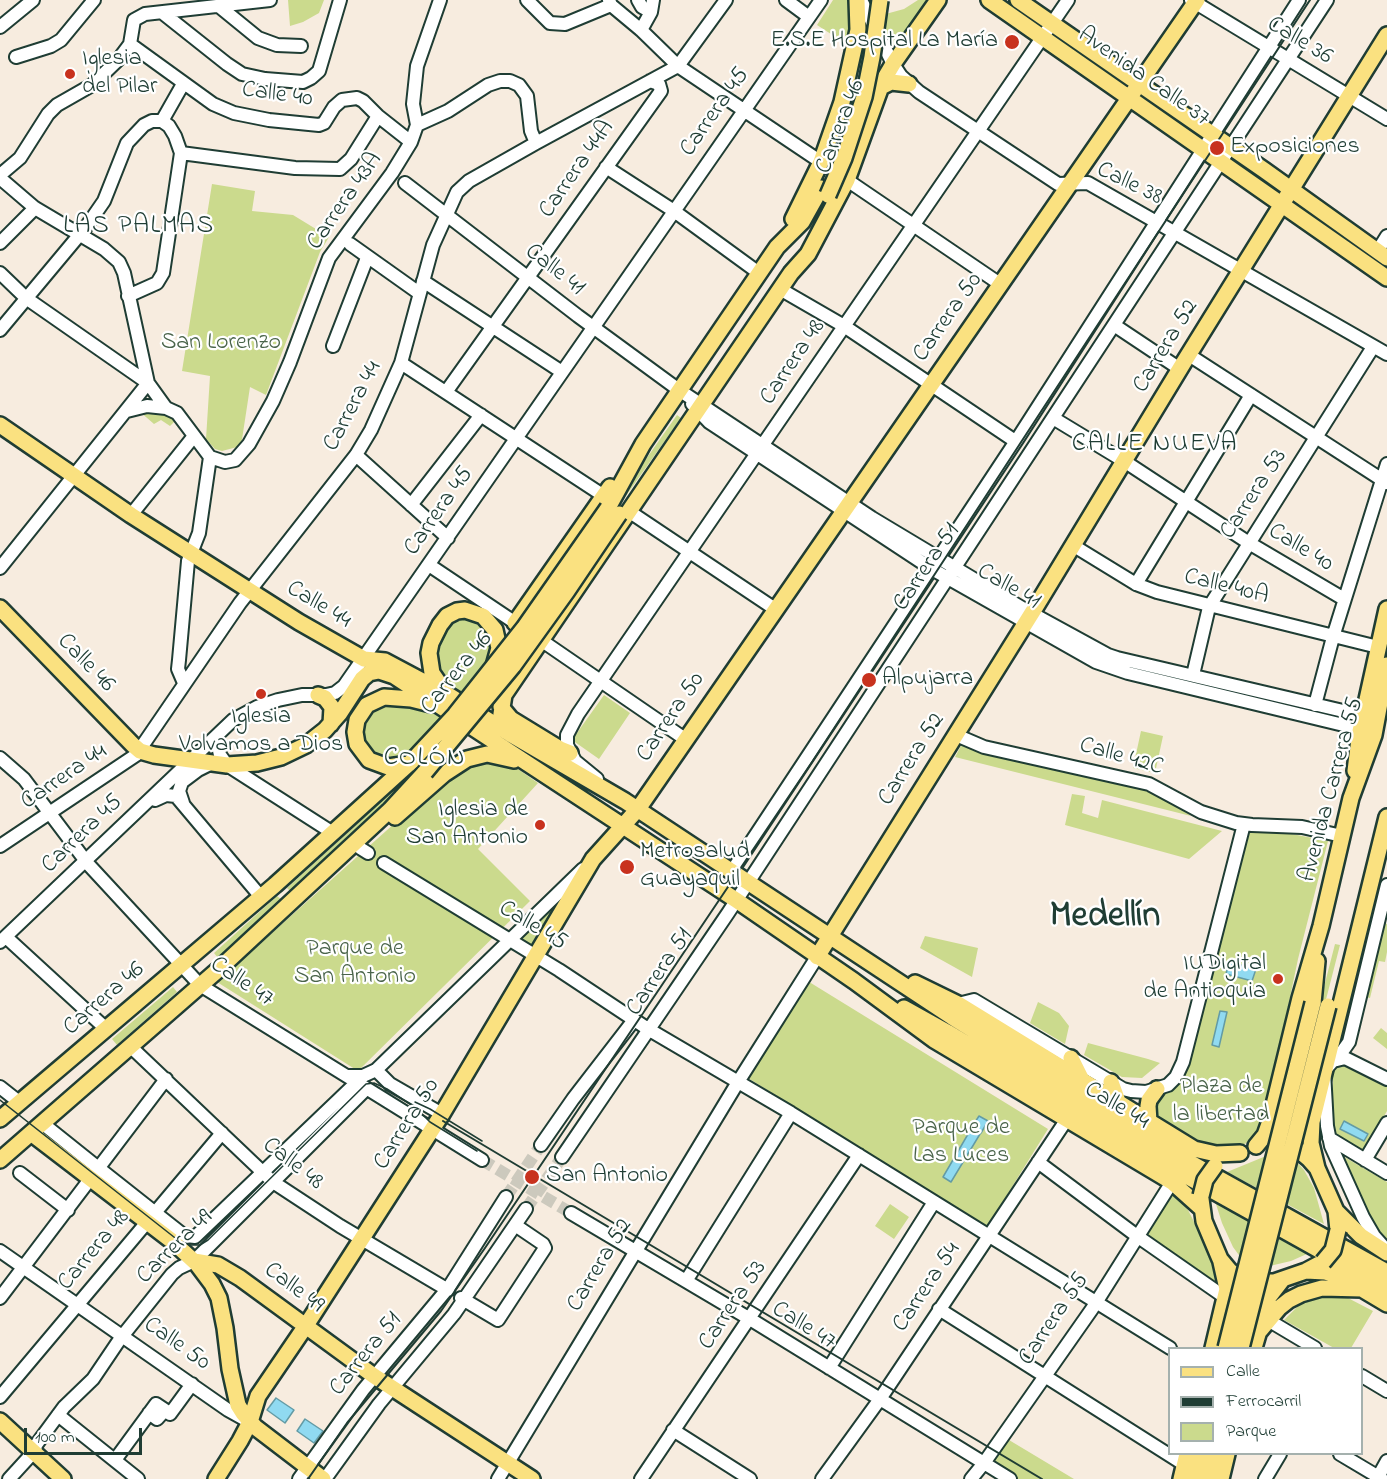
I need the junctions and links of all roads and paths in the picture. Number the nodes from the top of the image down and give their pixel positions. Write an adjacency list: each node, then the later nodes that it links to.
1 (33, 0): 26 (street)
2 (94, 0): 33 (street)
3 (269, 0): 23 (street)
4 (340, 0): 24 (street)
5 (440, 0): 45 (street)
6 (527, 0): 21 (street)
7 (638, 0): 22 (street)
8 (726, 0): 36 (street, Carrera 44)
9 (786, 0): 25 (street)
10 (821, 0): 25 (street, Carrera 45)
11 (859, 0): 35 (street, Calle 38); 37 (main road, Carrera 46)
12 (870, 0): 67 (main road, Carrera 46)
13 (880, 0): 67 (main road, Carrera 46, bridge)
14 (938, 0): 35 (main road, Carrera 46)
15 (989, 0): 28 (main road, Avenida Calle 37)
16 (1018, 0): 28 (main road, Avenida Calle 37)
17 (1068, 0): 28 (street, Carrera 48)
18 (1299, 0): 32 (street, Carrera 51)
19 (1327, 0): 34 (street, Carrera 51)
20 (1194, 1): 32 (street, Calle 36); 39 (main road, Carrera 50)
21 (610, 3): 27 (street)
22 (652, 6): 27 (street)
23 (220, 7): 24 (street); 31 (street)
24 (164, 14): 30 (street)
25 (809, 17): 46 (street, Carrera 45)
26 (0, 27)
27 (641, 30): 36 (street)
28 (1048, 30): 39 (main road, Avenida Calle 37); 44 (main road, Avenida Calle 37); 52 (street, Carrera 48)
29 (1387, 35): 43 (main road, Carrera 52)
30 (130, 45): 40 (street, Calle 40); 62 (street)
31 (301, 46)
32 (1268, 48): 34 (street, Calle 36); 53 (street, Carrera 51)
33 (16, 57)
34 (1287, 60): 43 (street, Calle 36); 56 (street, Carrera 51)
35 (893, 64): 41 (street, Calle 38); 42 (main road, Carrera 46)
36 (678, 66): 38 (street, Carrera 44); 46 (street)
37 (849, 78): 42 (main road); 60 (main road, Carrera 46)
38 (650, 81): 55 (street, Carrera 44); 61 (street, Carrera 44A)
39 (1139, 83): 44 (main road, Carrera 50); 53 (main road, Avenida Calle 37)
40 (183, 84): 47 (street, Calle 40); 50 (street)
41 (909, 84): 42 (main road); 52 (street, Calle 38)
42 (879, 88): 63 (main road, Carrera 46)
43 (1349, 96): 49 (street, Calle 36); 66 (main road, Carrera 52)
44 (1130, 97): 57 (main road, Avenida Calle 37); 65 (main road, Carrera 50)
45 (413, 104): 48 (street); 51 (street)
46 (744, 110): 60 (street); 70 (street, Carrera 45)
47 (378, 116): 54 (street, Calle 40); 58 (street)
48 (440, 116): 51 (street); 55 (street)
49 (1387, 119)
50 (162, 121): 58 (street); 75 (street)
51 (417, 125): 54 (street, Carrera 43A)
52 (978, 131): 65 (street, Calle 38); 73 (street, Carrera 48)
53 (1213, 135): 56 (main road, Avenida Calle 37); 57 (street, Carrera 51)
54 (411, 142): 122 (street, Carrera 43A)
55 (536, 143): 71 (street, Carrera 44)
56 (1230, 147): 59 (street, Carrera 51); 66 (main road, Avenida Calle 37)
57 (1204, 149): 59 (main road, Avenida Calle 37); 72 (street, Carrera 51)
58 (181, 153): 91 (street)
59 (1221, 161): 68 (main road, Avenida Calle 37); 74 (street, Carrera 51)
60 (821, 162): 79 (main road, Carrera 46)
61 (606, 167): 70 (street); 86 (street, Carrera 44A)
62 (0, 176): 69 (street)
63 (847, 180): 73 (street); 85 (main road, Carrera 46)
64 (405, 183): 71 (street, Calle 41)
65 (1069, 184): 72 (street, Calle 38); 88 (main road, Carrera 50)
66 (1291, 189): 68 (main road, Carrera 52); 80 (main road, Avenida Calle 37)
67 (825, 192): 79 (main road, Carrera 46); 85 (main road, Carrera 46)
68 (1282, 204): 82 (main road, Carrera 52); 87 (main road, Avenida Calle 37)
69 (35, 208): 75 (street); 77 (street)
70 (674, 211): 84 (street); 95 (street, Carrera 45)
71 (446, 215): 86 (street, Calle 41); 89 (street, Carrera 44)
72 (1158, 222): 74 (street, Calle 38); 119 (street, Carrera 51)
73 (914, 225): 88 (street); 96 (street, Carrera 48)
74 (1175, 233): 82 (street, Calle 38); 93 (street, Carrera 51)
75 (79, 235): 91 (street); 92 (street)
76 (1387, 236): 80 (street)
77 (0, 243)
78 (350, 243): 81 (street)
79 (777, 247): 84 (main road, Carrera 46)
80 (1382, 255)
81 (367, 258): 89 (street); 98 (street)
82 (1240, 271): 99 (street, Calle 38); 101 (main road, Carrera 52)
83 (0, 273): 92 (street)
84 (759, 273): 107 (main road, Carrera 46)
85 (792, 273): 90 (main road, Carrera 46)
86 (527, 278): 94 (street, Carrera 44A); 95 (street, Calle 41)
87 (1387, 278)
88 (1000, 284): 106 (main road, Carrera 50)
89 (421, 287): 94 (street); 102 (street, Carrera 44)
90 (780, 289): 96 (street); 110 (main road, Carrera 46)
91 (129, 296): 105 (street)
92 (26, 298): 97 (street); 105 (street)
93 (1114, 325): 103 (street); 114 (street, Carrera 51)
94 (492, 327): 104 (street); 108 (street, Carrera 44A)
95 (593, 327): 104 (street, Carrera 45); 107 (street, Calle 41)
96 (844, 327): 106 (street); 120 (street, Carrera 48)
97 (0, 330)
98 (333, 346)
99 (1373, 347): 100 (street, Calle 38); 118 (street, Carrera 53)
100 (1387, 354)
101 (1189, 355): 103 (main road, Carrera 52); 109 (street)
102 (401, 363): 108 (street); 121 (street, Carrera 44)
103 (1180, 369): 123 (main road, Carrera 52)
104 (562, 372): 117 (street, Carrera 45)
105 (148, 383): 111 (street); 112 (street)
106 (930, 385): 119 (street); 130 (main road, Carrera 50)
107 (679, 390): 110 (street, Calle 41); 129 (main road, Carrera 46)
108 (446, 392): 113 (street)
109 (1251, 395): 118 (street); 127 (street)
110 (705, 405): 120 (street, Calle 41); 129 (main road, Carrera 46)
111 (166, 408): 112 (street); 116 (street)
112 (127, 411): 125 (street)
113 (481, 415): 117 (street); 128 (street)
114 (1053, 418): 123 (street, Calle 40); 140 (street, Carrera 51)
115 (0, 425): 125 (main road, Calle 44)
116 (194, 436): 122 (street); 131 (street)
117 (517, 437): 129 (street); 132 (street, Carrera 45)
118 (1317, 437): 126 (street); 133 (street, Carrera 53)
119 (1015, 441): 137 (street, Carrera 51)
120 (760, 449): 130 (street, Calle 41); 135 (street, Carrera 48)
121 (356, 455): 128 (street); 142 (street, Carrera 44)
122 (210, 457): 136 (street)
123 (1124, 461): 127 (street, Calle 40); 134 (main road, Carrera 52)
124 (1387, 464): 126 (street)
125 (73, 476): 131 (main road, Calle 44); 139 (street)
126 (1384, 481): 143 (street)
127 (1186, 503): 133 (street, Calle 40); 141 (street)
128 (411, 505): 132 (street)
129 (615, 507): 135 (street); 149 (main road); 151 (main road, Carrera 46); 155 (main road, Carrera 46, bridge); 198 (main road, Carrera 46, bridge)
130 (846, 507): 137 (street, Calle 41); 146 (main road, Carrera 50)
131 (131, 515): 136 (main road, Calle 44)
132 (448, 538): 138 (street, Carrera 45)
133 (1249, 543): 143 (street, Calle 40); 144 (street, Carrera 53)
134 (1074, 546): 141 (street, Calle 40A); 148 (main road, Carrera 52)
135 (689, 552): 146 (street); 159 (street, Carrera 48)
136 (192, 553): 142 (main road, Calle 44); 160 (street)
137 (935, 563): 140 (street, Calle 41); 193 (street, Carrera 51)
138 (429, 565): 149 (street); 154 (street, Carrera 45)
139 (0, 568)
140 (951, 572): 148 (street, Calle 41); 194 (street, Carrera 51)
141 (1136, 584): 144 (street, Calle 40A)
142 (249, 591): 154 (main road, Calle 44); 160 (street, Carrera 44)
143 (1344, 599): 150 (street)
144 (1209, 607): 150 (street, Calle 40A); 157 (street, Carrera 53)
145 (0, 608): 172 (main road, Calle 46)
146 (775, 609): 171 (main road, Carrera 50)
147 (1387, 609): 152 (main road)
148 (1029, 618): 156 (street, Calle 41); 158 (street, Calle 41); 169 (main road, Carrera 52)
149 (515, 623): 151 (street)
150 (1333, 637): 152 (street, Calle 40A); 163 (street)
151 (541, 641): 159 (street); 164 (main road, Carrera 46)
152 (1382, 652): 165 (main road)
153 (1387, 665): 179 (main road, Avenida Carrera 55)
154 (369, 666): 161 (street, Carrera 45); 162 (main road, Calle 44); 166 (main road)
155 (494, 666): 162 (main road); 176 (main road, Carrera 46, bridge)
156 (1167, 670): 157 (street, Calle 41); 158 (street)
157 (1193, 675): 163 (street, Calle 41)
158 (1152, 679): 167 (street, Calle 41)
159 (600, 681): 171 (street); 173 (street, Carrera 48)
160 (184, 683): 172 (street, Carrera 44)
161 (318, 695): 166 (main road); 170 (street, Carrera 45)
162 (446, 701): 168 (main road, Calle 44); 176 (main road); 178 (main road, Calle 44)
163 (1315, 705): 165 (street, Calle 41)
164 (501, 706): 168 (main road); 173 (main road)
165 (1364, 713): 167 (main road)
166 (330, 724): 177 (main road)
167 (1360, 731): 179 (main road)
168 (510, 734): 181 (main road, Calle 44)
169 (956, 735): 185 (street, Calle 42C); 200 (main road, Carrera 52)
170 (216, 737): 175 (street, Carrera 45); 177 (street)
171 (685, 738): 181 (main road, Carrera 50)
172 (140, 751): 175 (main road); 183 (street, Carrera 44)
173 (570, 753): 181 (street, Calle 44)
174 (0, 758): 183 (street, Calle 47)
175 (193, 759): 177 (main road); 182 (street, Carrera 45)
176 (411, 763): 187 (main road, Carrera 46)
177 (220, 764): 180 (street); 187 (street)
178 (530, 766): 186 (main road, Calle 44); 198 (main road, Carrera 46)
179 (1351, 798): 188 (main road, Avenida Carrera 55)
180 (183, 804): 182 (street); 196 (street)
181 (631, 805): 186 (main road, Carrera 50); 193 (main road, Calle 44)
182 (143, 807): 191 (street, Carrera 45)
183 (50, 813): 189 (street, Carrera 44); 191 (street, Calle 47)
184 (1387, 817): 201 (main road)
185 (1244, 824): 188 (street, Calle 42C); 229 (street)
186 (624, 826): 190 (main road, Carrera 50); 197 (main road, Calle 44)
187 (333, 833): 196 (main road, Carrera 46)
188 (1342, 836): 199 (main road, Avenida Carrera 55)
189 (0, 846)
190 (593, 859): 203 (street); 204 (main road, Carrera 50)
191 (86, 861): 202 (street, Carrera 45); 207 (street, Calle 47)
192 (384, 863): 203 (street, Calle 45)
193 (732, 871): 194 (main road, Calle 44)
194 (748, 881): 197 (street, Carrera 51); 200 (main road, Calle 44)
195 (1387, 885): 215 (street)
196 (261, 897): 207 (main road, Carrera 46)
197 (736, 900): 205 (main road, Calle 44); 214 (street, Carrera 51)
198 (291, 902): 209 (main road, Carrera 46)
199 (1321, 926): 211 (main road, Avenida Carrera 55); 243 (main road, Avenida Carrera 55)
200 (829, 936): 205 (main road, Carrera 52); 206 (main road, Calle 44)
201 (1357, 937): 211 (main road); 221 (main road)
202 (3, 940): 213 (street)
203 (509, 940): 204 (street, Calle 45); 220 (street)
204 (536, 956): 212 (street, Calle 45); 234 (main road, Carrera 50)
205 (817, 957): 208 (main road, Calle 44); 226 (street, Carrera 52)
206 (865, 959): 210 (main road, Calle 44); 278 (main road, Calle 44)
207 (182, 965): 209 (street, Calle 47); 230 (main road, Carrera 46)
208 (854, 981): 235 (main road, Calle 44); 282 (main road, Calle 44)
209 (200, 985): 216 (main road, Carrera 46); 225 (street, Calle 47)
210 (958, 1004): 217 (street, Calle 44); 224 (main road, Calle 44)
211 (1321, 1005): 300 (main road, bridge); 301 (main road, bridge)
212 (634, 1020): 214 (street, Calle 45); 242 (street, Carrera 51)
213 (103, 1026)
214 (651, 1031): 226 (street, Calle 45); 246 (street, Carrera 51)
215 (1349, 1042): 218 (street); 219 (street)
216 (130, 1047): 222 (street, Calle 48); 238 (main road, Carrera 46)
217 (1071, 1058): 224 (main road); 227 (street, Calle 44)
218 (1337, 1059): 219 (street); 221 (street)
219 (1353, 1060): 223 (street)
220 (376, 1070): 225 (street); 234 (street)
221 (1324, 1071): 241 (street); 251 (main road)
222 (166, 1079): 240 (street, Calle 48); 252 (street)
223 (1387, 1079)
224 (1082, 1080): 231 (main road, Calle 44)
225 (356, 1082): 239 (street, Calle 47); 254 (street, Carrera 49); 256 (street, Carrera 49)
226 (738, 1082): 232 (street, Calle 45); 272 (street, Carrera 52)
227 (1111, 1083): 229 (street, Calle 44); 231 (main road)
228 (0, 1087): 230 (street)
229 (1157, 1089): 236 (main road)
230 (19, 1102): 233 (main road, Carrera 46)
231 (1119, 1104): 236 (main road, Calle 44)
232 (791, 1113): 245 (street, Calle 45); 281 (street)
233 (2, 1114)
234 (442, 1114): 239 (main road, Carrera 50)
235 (1067, 1119): 250 (street, Carrera 54); 257 (main road, Calle 44)
236 (1149, 1122): 244 (main road, Calle 44)
237 (1387, 1123): 249 (street)
238 (37, 1128): 247 (main road, Carrera 46); 252 (main road, Calle 49)
239 (432, 1131): 248 (street, Calle 47); 270 (main road, Carrera 50)
240 (222, 1132): 254 (street, Calle 48); 265 (street, Carrera 48)
241 (1329, 1138): 249 (street); 273 (street)
242 (541, 1146)
243 (1256, 1146): 244 (main road); 251 (main road)
244 (1240, 1153): 260 (main road, bridge)
245 (859, 1155): 259 (street, Calle 45); 293 (street, Carrera 53)
246 (562, 1157)
247 (0, 1160)
248 (482, 1160)
249 (1365, 1160): 255 (street)
250 (1038, 1162): 267 (street, Carrera 54); 268 (street)
251 (1317, 1168): 263 (main road)
252 (97, 1172): 262 (street); 265 (main road, Calle 49)
253 (20, 1173): 262 (street)
254 (263, 1173): 256 (street, Calle 48); 269 (street, Carrera 49)
255 (1387, 1173)
256 (273, 1182): 270 (street, Calle 48); 275 (street, Carrera 49)
257 (1172, 1182): 260 (main road, Calle 44); 268 (street, Carrera 55)
258 (506, 1197): 284 (street, Carrera 51)
259 (934, 1202): 267 (street, Calle 45); 304 (street)
260 (1201, 1202): 274 (main road)
261 (526, 1209): 266 (street, Carrera 51)
262 (68, 1210): 276 (street)
263 (1336, 1210): 273 (main road); 277 (main road, bridge)
264 (571, 1213): 272 (street, Calle 47)
265 (151, 1217): 269 (street, Calle 49); 275 (main road, Calle 49); 290 (street, Carrera 48)
266 (515, 1225): 288 (street, Carrera 51); 288 (street)
267 (988, 1235): 289 (street, Calle 45); 292 (street, Carrera 54)
268 (1137, 1236): 287 (street); 289 (street, Carrera 55)
269 (191, 1237)
270 (362, 1239): 284 (street, Calle 48); 295 (main road, Carrera 50)
271 (0, 1251): 276 (street, Calle 50)
272 (636, 1251): 281 (street, Calle 47); 326 (street, Carrera 52)
273 (1387, 1251)
274 (1220, 1259): 280 (main road); 287 (main road)
275 (194, 1261): 279 (main road, Calle 49); 286 (main road); 297 (street, Carrera 49)
276 (25, 1267): 285 (street); 290 (street, Calle 50)
277 (1306, 1271): 280 (main road); 283 (main road)
278 (1387, 1272)
279 (240, 1278): 286 (main road); 295 (main road, Calle 49)
280 (1283, 1279): 296 (main road)
281 (686, 1281): 293 (street, Calle 47)
282 (1387, 1288)
283 (1362, 1289): 291 (main road); 294 (main road)
284 (448, 1290): 305 (street, Carrera 51)
285 (0, 1298)
286 (219, 1298): 315 (main road)
287 (1226, 1298): 299 (main road)
288 (462, 1299): 309 (street, Carrera 51)
289 (1095, 1302): 298 (street, Calle 45); 306 (street, Carrera 55)
290 (78, 1304): 297 (street, Calle 50); 311 (street, Carrera 48)
291 (1387, 1304)
292 (939, 1309): 306 (street); 312 (street, Carrera 54)
293 (750, 1319): 304 (street, Calle 47); 316 (street, Carrera 53)
294 (1268, 1320): 296 (main road); 303 (street)
295 (305, 1327): 305 (main road, Calle 49); 315 (main road, Carrera 50)
296 (1258, 1333): 302 (main road)
297 (124, 1335): 308 (street, Calle 50); 313 (street, Carrera 49)
298 (1168, 1347)
299 (1214, 1347)
300 (1226, 1347)
301 (1241, 1347)
302 (1254, 1347)
303 (1313, 1347)
304 (829, 1368): 312 (street, Calle 47)
305 (374, 1376): 309 (main road, Calle 49); 328 (street, Carrera 51)
306 (1044, 1376): 325 (street, Carrera 55); 327 (street)
307 (1363, 1377): 310 (street)
308 (192, 1384): 315 (street, Calle 50); 323 (street)
309 (392, 1388): 326 (main road, Calle 49); 334 (street, Carrera 51)
310 (1387, 1391)
311 (0, 1397)
312 (880, 1399): 325 (street, Calle 47); 339 (street, Carrera 54)
313 (58, 1415): 317 (street, Carrera 49); 323 (street)
314 (0, 1421): 317 (main road)
315 (250, 1422): 328 (main road, Calle 50); 333 (main road, Carrera 50)
316 (673, 1430): 337 (street, Carrera 53); 338 (street)
317 (33, 1454): 330 (street, Carrera 49); 331 (main road)
318 (1200, 1455): 342 (main road)
319 (1214, 1455): 343 (main road)
320 (1227, 1455): 344 (main road)
321 (1279, 1455): 345 (street)
322 (1342, 1455): 329 (street)
323 (115, 1460): 332 (street)
324 (1387, 1461): 329 (street)
325 (984, 1463): 340 (street, Carrera 55); 341 (street, Calle 47)
326 (509, 1464): 335 (street, Carrera 52); 336 (main road, Calle 49)
327 (1184, 1466)
328 (303, 1473): 334 (main road, Calle 50)
329 (1379, 1478)
330 (9, 1479)
331 (63, 1479)
332 (138, 1479)
333 (216, 1479)
334 (324, 1479)
335 (498, 1479)
336 (532, 1479)
337 (641, 1479)
338 (750, 1479)
339 (822, 1479)
340 (971, 1479)
341 (1010, 1479)
342 (1194, 1479)
343 (1208, 1479)
344 (1221, 1479)
345 (1265, 1479)

